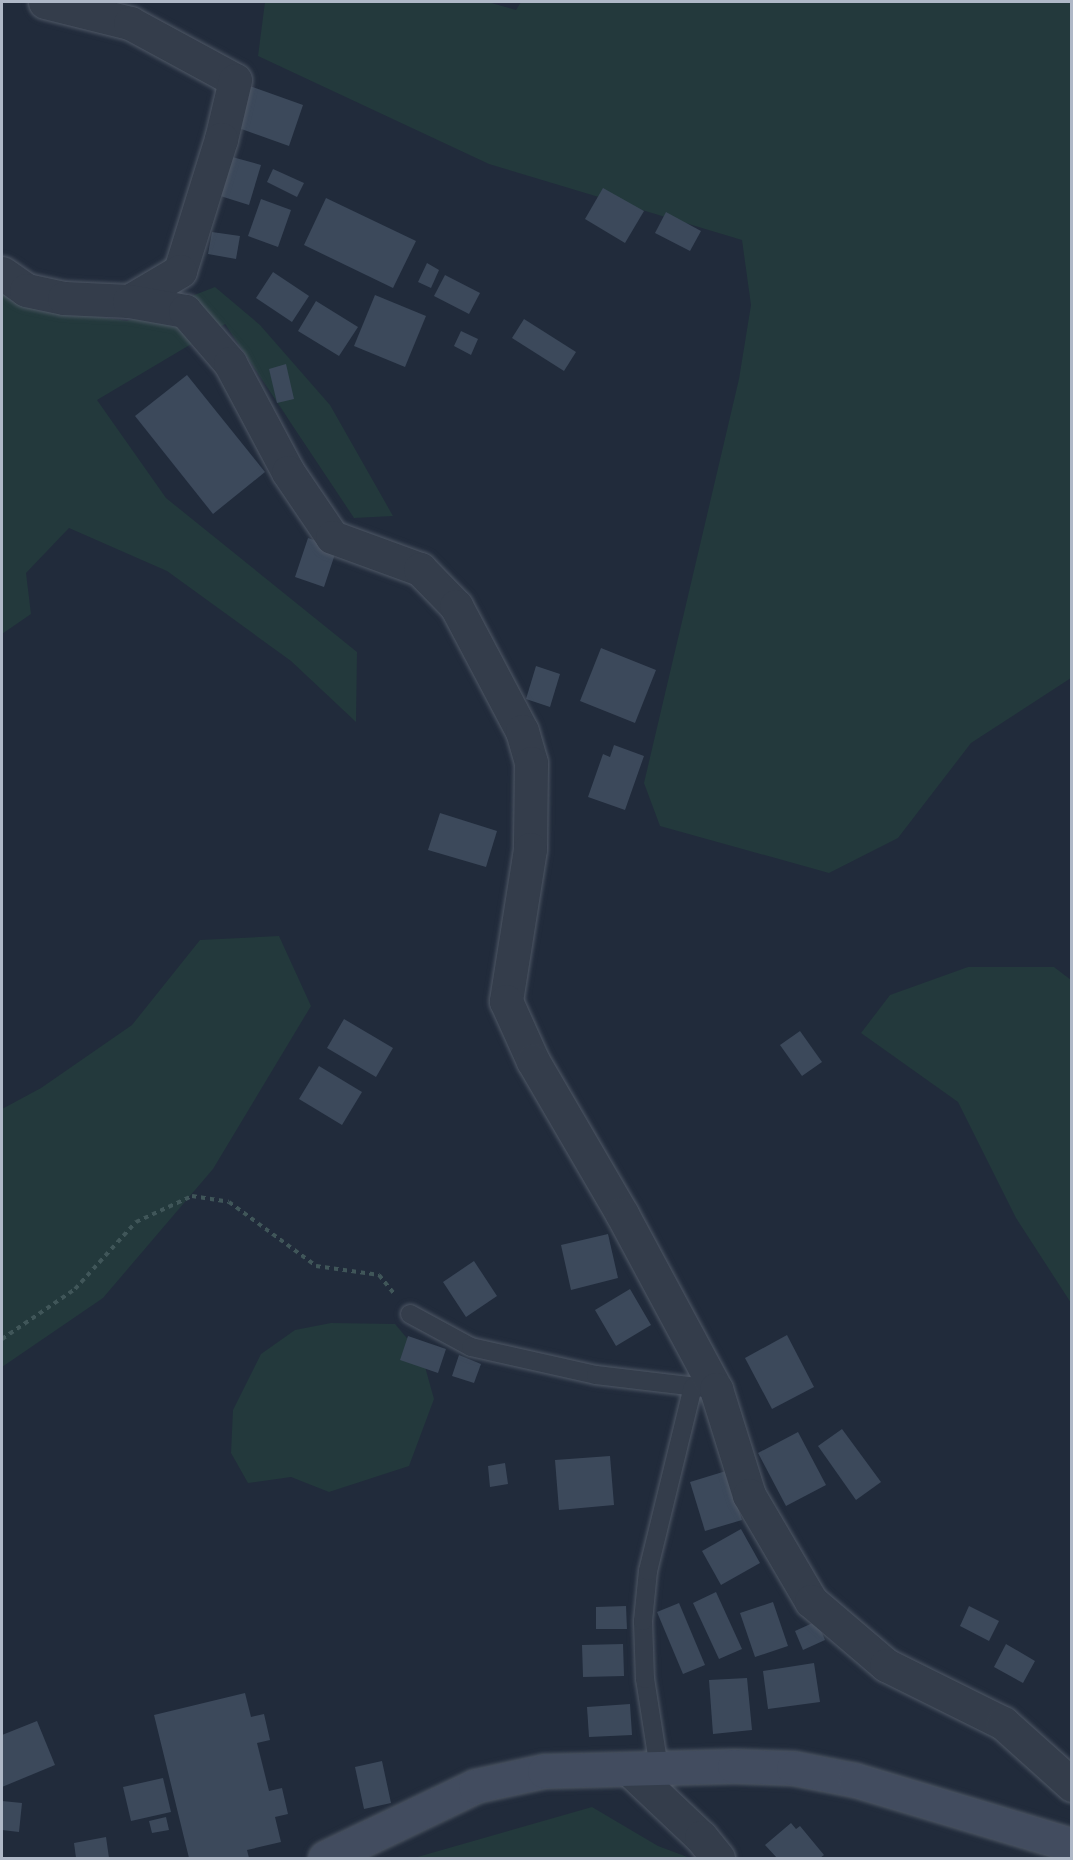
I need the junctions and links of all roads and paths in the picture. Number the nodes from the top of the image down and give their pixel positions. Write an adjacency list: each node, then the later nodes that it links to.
1 (45, 2): 3 (street)
2 (2, 273): 3 (street)
3 (129, 301): 6 (street)
4 (410, 1314): 5 (path); 6 (lane)
5 (2, 1339)
6 (705, 1388): 7 (lane); 8 (street)
7 (644, 1768): 9 (street); 10 (street); 11 (street)
8 (1071, 1785)
9 (1071, 1845)
10 (325, 1858)
11 (718, 1858)

